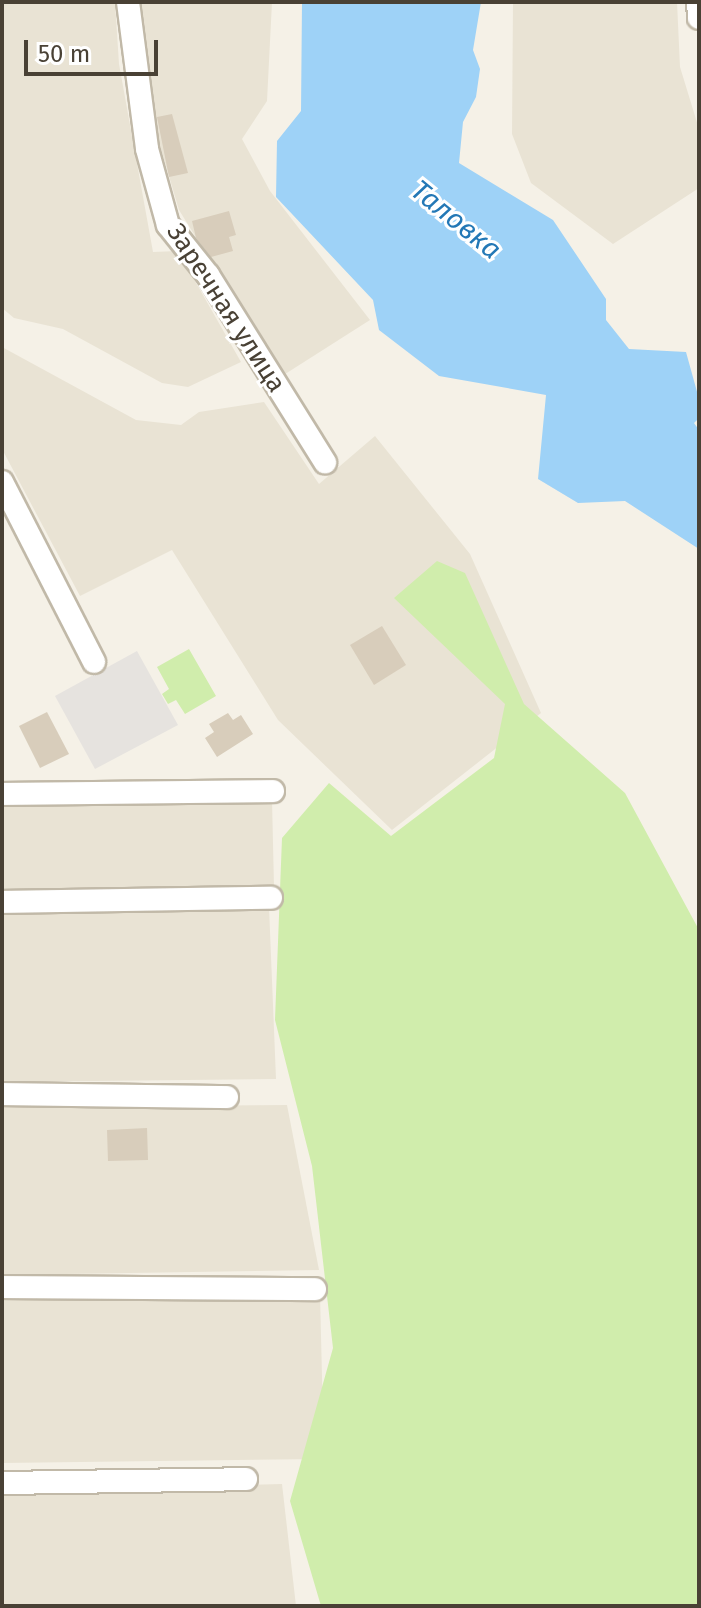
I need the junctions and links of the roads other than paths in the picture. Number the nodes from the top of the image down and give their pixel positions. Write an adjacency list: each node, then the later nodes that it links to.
1 (128, 2): 4 (street, Заречная улица)
2 (698, 2): 3 (street)
3 (699, 18)
4 (325, 462)
5 (2, 482): 6 (street)
6 (94, 662)
7 (273, 791): 8 (street)
8 (2, 794)
9 (271, 898): 10 (street)
10 (2, 902)
11 (2, 1094): 12 (street)
12 (227, 1097)
13 (2, 1287): 14 (street)
14 (315, 1289)
15 (246, 1479): 16 (street)
16 (2, 1483)

